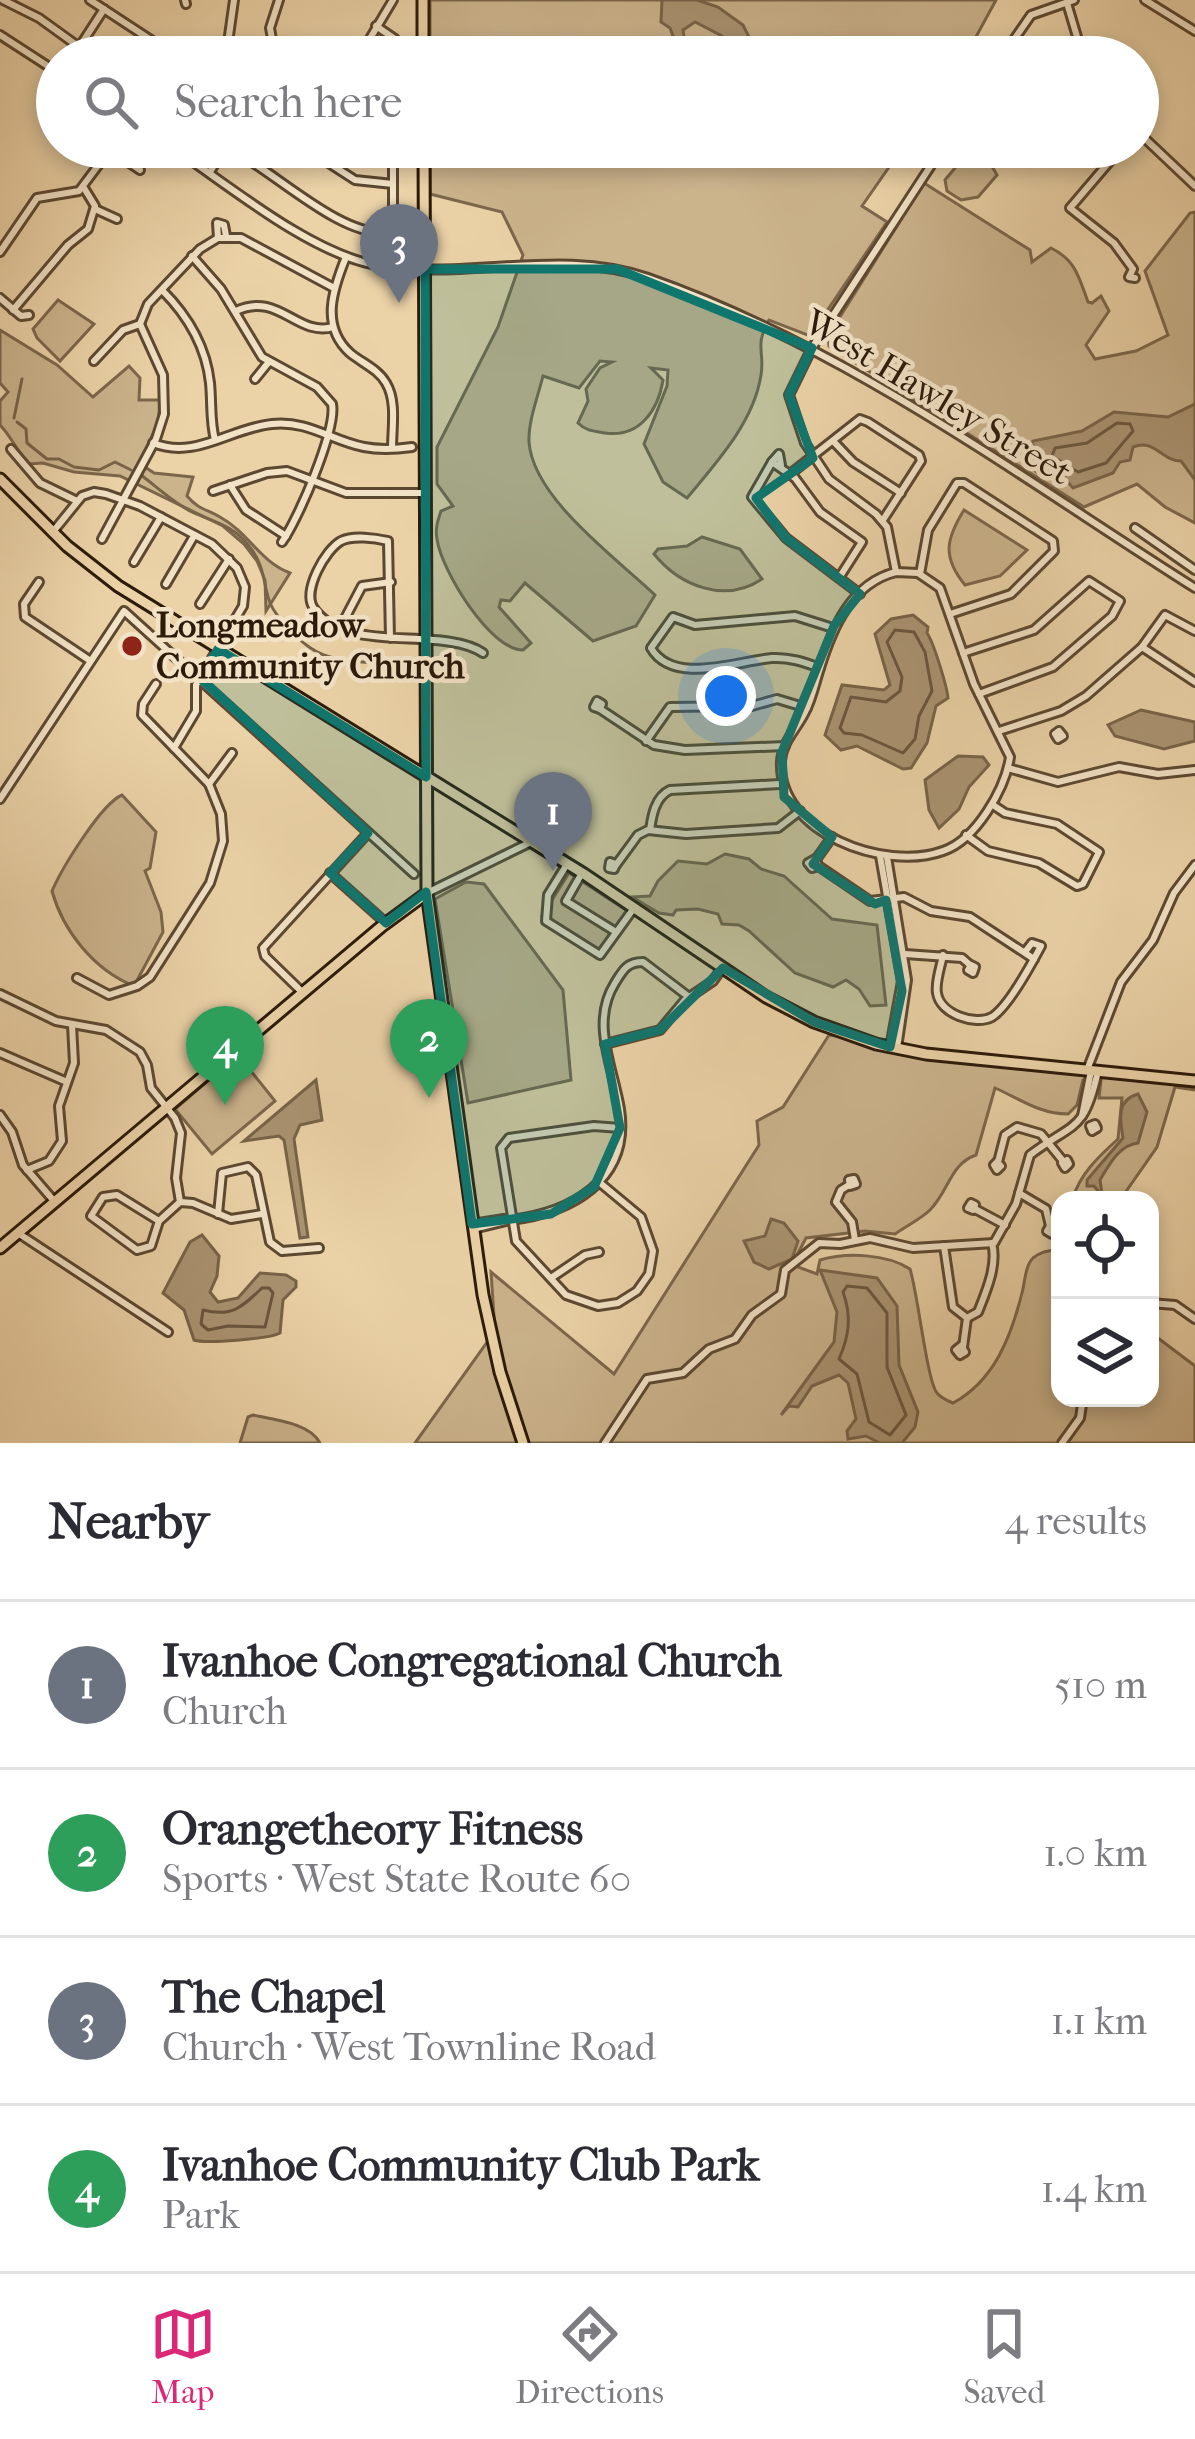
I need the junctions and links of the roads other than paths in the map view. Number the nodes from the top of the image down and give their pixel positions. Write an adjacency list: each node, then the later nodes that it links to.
1 (3, 0): 13 (street)
2 (90, 0): 9 (street)
3 (234, 0): 16 (street)
4 (279, 0): 17 (street)
5 (393, 0): 10 (street)
6 (423, 0): 20 (main road)
7 (1145, 0): 11 (street)
8 (1064, 1): 21 (street); 22 (street)
9 (104, 9): 14 (street); 15 (street)
10 (376, 26): 18 (street); 19 (street)
11 (1195, 31)
12 (0, 34): 23 (street)
13 (63, 36)
14 (87, 36)
15 (145, 36)
16 (229, 36)
17 (271, 36)
18 (371, 36)
19 (391, 36)
20 (423, 36)
21 (1016, 36)
22 (1076, 36)
23 (36, 58)
24 (1159, 152): 38 (street)
25 (98, 168): 39 (street)
26 (137, 168): 35 (street)
27 (204, 168): 36 (street, West Hawley Street)
28 (213, 168): 36 (street)
29 (260, 168): 37 (street)
30 (337, 168): 37 (street)
31 (393, 168): 37 (street)
32 (424, 168): 45 (main road)
33 (929, 168): 55 (street)
34 (1104, 168): 46 (street)
35 (140, 170)
36 (210, 172): 44 (street, West Hawley Street)
37 (393, 184)
38 (1195, 186)
39 (84, 188): 40 (street); 42 (street)
40 (95, 209): 41 (street); 50 (street)
41 (117, 219)
42 (0, 252)
43 (192, 256): 47 (street); 48 (street); 51 (street)
44 (346, 257): 45 (street, West Hawley Street); 47 (street)
45 (425, 269): 55 (street, West Hawley Street); 73 (main road)
46 (1133, 269)
47 (334, 288): 54 (street)
48 (161, 289): 53 (street); 60 (street)
49 (0, 298): 50 (street)
50 (13, 310): 52 (street)
51 (235, 311): 54 (street); 57 (street)
52 (29, 315)
53 (140, 324): 56 (street); 62 (street)
54 (333, 327): 64 (street)
55 (812, 348): 66 (street); 91 (street, West Hawley Street)
56 (94, 361)
57 (268, 363): 58 (street); 59 (street)
58 (255, 379)
59 (329, 434): 60 (street); 64 (street); 69 (street)
60 (215, 440): 62 (street)
61 (834, 442): 66 (street); 72 (street); 72 (street)
62 (153, 443): 74 (street)
63 (412, 447): 64 (street)
64 (392, 448)
65 (10, 449): 75 (street)
66 (813, 458): 67 (street); 77 (street)
67 (790, 474): 87 (street); 87 (street)
68 (0, 478): 79 (main road)
69 (310, 478): 70 (street); 70 (street); 73 (street)
70 (230, 485): 71 (street)
71 (213, 491)
72 (901, 493): 77 (street)
73 (425, 494): 99 (main road)
74 (123, 499): 75 (street); 76 (street); 81 (street)
75 (77, 501): 79 (street)
76 (161, 517): 80 (street); 83 (street)
77 (883, 520): 85 (street)
78 (1135, 528): 84 (street)
79 (52, 533): 101 (main road)
80 (194, 536): 82 (street); 90 (street)
81 (102, 539)
82 (229, 559): 93 (street); 101 (street)
83 (134, 562)
84 (1195, 570)
85 (896, 572): 86 (street); 92 (street)
86 (920, 574): 94 (street); 94 (street)
87 (839, 578): 92 (street)
88 (39, 582): 104 (street)
89 (391, 582): 95 (street); 95 (street); 98 (street)
90 (166, 584)
91 (1195, 588)
92 (860, 594): 96 (street)
93 (200, 604)
94 (950, 614): 103 (street)
95 (341, 626): 98 (street)
96 (833, 628): 105 (street); 105 (street)
97 (1195, 632): 100 (street)
98 (390, 638): 99 (street)
99 (426, 641): 102 (street); 121 (main road)
100 (1142, 647): 107 (street); 112 (street)
101 (218, 649): 106 (street); 121 (main road)
102 (483, 653)
103 (963, 653): 109 (street); 109 (street)
104 (89, 660): 106 (street); 124 (street)
105 (820, 668): 110 (street)
106 (200, 678): 117 (street); 128 (street)
107 (1195, 682)
108 (156, 684): 117 (street)
109 (979, 694): 113 (street)
110 (807, 707): 115 (street); 116 (street)
111 (599, 709): 115 (street)
112 (1055, 712): 113 (street); 114 (street)
113 (999, 731): 119 (street)
114 (1058, 731)
115 (646, 741): 116 (street)
116 (784, 746): 123 (street)
117 (174, 748): 122 (street)
118 (232, 753): 122 (street)
119 (1008, 768): 120 (street); 125 (street)
120 (1195, 770)
121 (426, 777): 131 (main road); 139 (main road)
122 (209, 784): 150 (street)
123 (782, 784): 126 (street); 127 (street)
124 (0, 799)
125 (993, 805): 129 (street); 129 (street)
126 (800, 812): 127 (street); 130 (street)
127 (650, 830): 135 (street)
128 (368, 833): 136 (street); 138 (street)
129 (965, 834): 132 (street)
130 (832, 837): 132 (street); 140 (street)
131 (531, 842): 133 (main road); 139 (street)
132 (884, 857): 140 (street)
133 (568, 864): 137 (main road); 143 (street)
134 (1195, 865): 158 (street)
135 (616, 866)
136 (330, 873): 142 (street); 151 (street)
137 (581, 873): 141 (main road); 143 (street)
138 (414, 874)
139 (427, 893): 142 (main road); 182 (main road)
140 (889, 899): 144 (street); 145 (street)
141 (634, 908): 143 (street); 149 (main road)
142 (386, 923): 151 (main road)
143 (617, 933)
144 (1025, 952): 147 (street); 147 (street)
145 (901, 955): 146 (street); 156 (street)
146 (943, 955): 147 (street); 148 (street)
147 (1034, 959)
148 (970, 965)
149 (721, 967): 153 (street); 156 (main road)
150 (77, 978)
151 (302, 992): 161 (main road)
152 (0, 994): 154 (street)
153 (689, 998): 155 (street); 155 (street)
154 (72, 1025): 160 (street); 161 (street)
155 (605, 1044): 165 (street)
156 (893, 1048): 158 (main road)
157 (0, 1053): 160 (street)
158 (1092, 1071): 159 (main road); 163 (street)
159 (1195, 1081)
160 (67, 1082): 169 (street)
161 (167, 1110): 173 (main road); 174 (street)
162 (0, 1115): 169 (street)
163 (1082, 1120): 164 (street); 166 (street)
164 (1091, 1125)
165 (620, 1128): 170 (street); 178 (street)
166 (1047, 1144): 167 (street); 168 (street); 172 (street)
167 (1063, 1161)
168 (998, 1162)
169 (27, 1170): 173 (street)
170 (599, 1182): 178 (street); 190 (street)
171 (849, 1185): 184 (street)
172 (1019, 1192): 180 (street); 181 (street)
173 (54, 1202): 183 (main road)
174 (180, 1202): 176 (street); 179 (street)
175 (975, 1209): 180 (street)
176 (218, 1214): 177 (street); 177 (street)
177 (262, 1214): 188 (street)
178 (510, 1220): 182 (street); 190 (street)
179 (159, 1221): 179 (street)
180 (1005, 1225): 185 (street)
181 (1050, 1226)
182 (472, 1227): 197 (main road)
183 (18, 1233): 187 (main road); 194 (street)
184 (855, 1240): 186 (street); 198 (street)
185 (992, 1244): 186 (street); 192 (street)
186 (944, 1245): 192 (street)
187 (0, 1248)
188 (319, 1248)
189 (599, 1252): 190 (street)
190 (551, 1278)
191 (1159, 1303): 193 (street)
192 (967, 1318): 195 (street)
193 (1195, 1318)
194 (168, 1332)
195 (962, 1347)
196 (1082, 1407): 199 (street)
197 (523, 1443)
198 (605, 1443)
199 (1062, 1443)

